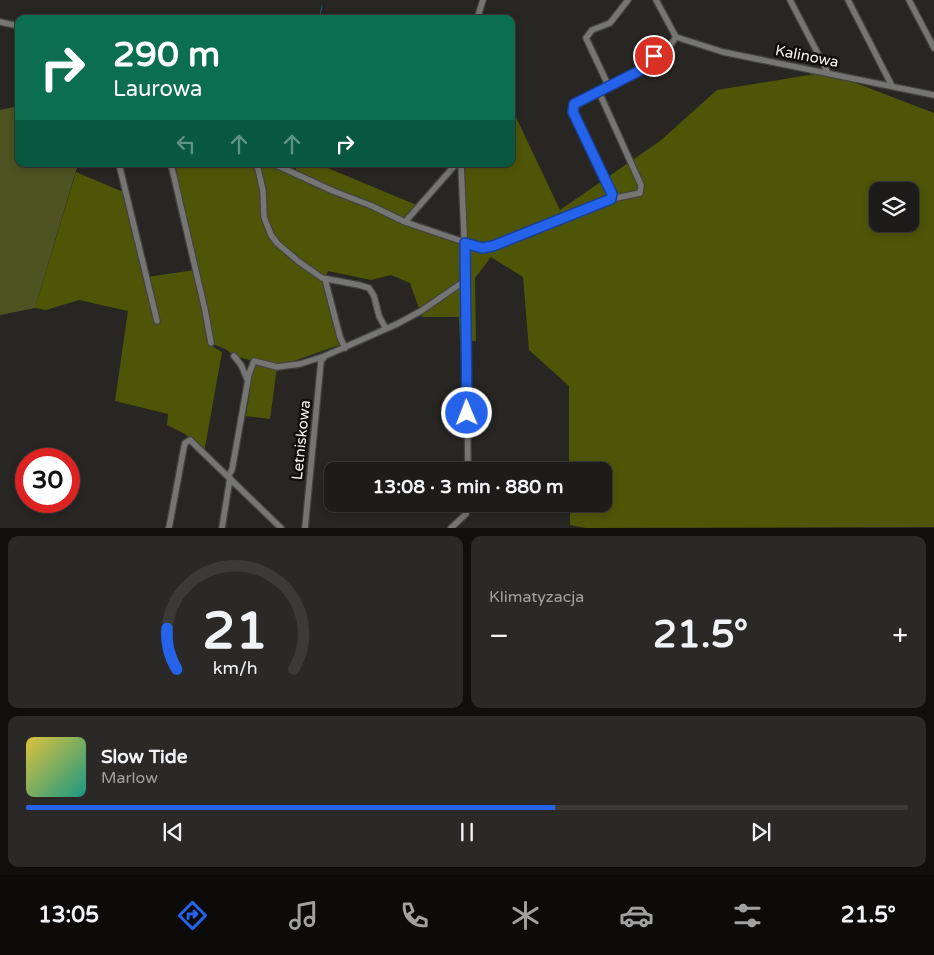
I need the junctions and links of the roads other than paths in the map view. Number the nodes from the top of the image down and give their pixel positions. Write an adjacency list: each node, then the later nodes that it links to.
1 (482, 0): 7 (street)
2 (628, 0): 14 (street)
3 (656, 0): 10 (street)
4 (790, 0): 12 (street)
5 (848, 0): 13 (street)
6 (909, 0): 11 (street)
7 (478, 15)
8 (0, 22): 9 (street)
9 (15, 25)
10 (676, 37): 12 (street, Kalinowa); 14 (street)
11 (934, 48)
12 (828, 73): 13 (street, Kalinowa)
13 (892, 86): 16 (street, Kalinowa)
14 (609, 87): 15 (street)
15 (600, 92): 23 (street); 23 (street)
16 (934, 95)
17 (120, 167): 28 (street)
18 (172, 167): 30 (street)
19 (258, 167): 26 (street)
20 (281, 167): 24 (street)
21 (453, 167): 24 (street)
22 (462, 167): 25 (street)
23 (611, 199): 25 (street)
24 (405, 222): 25 (street)
25 (465, 243): 27 (street)
26 (325, 279): 29 (street); 31 (street)
27 (466, 280): 29 (street); 35 (street)
28 (157, 321)
29 (386, 330): 31 (street)
30 (211, 343)
31 (345, 348): 33 (street)
32 (234, 356): 34 (street)
33 (325, 356): 34 (street); 41 (street, Letniskowa)
34 (248, 384): 36 (street)
35 (468, 462)
36 (229, 477): 38 (street); 39 (street); 40 (street)
37 (466, 512): 42 (street)
38 (169, 528)
39 (222, 528)
40 (281, 528)
41 (305, 528)
42 (451, 528)

